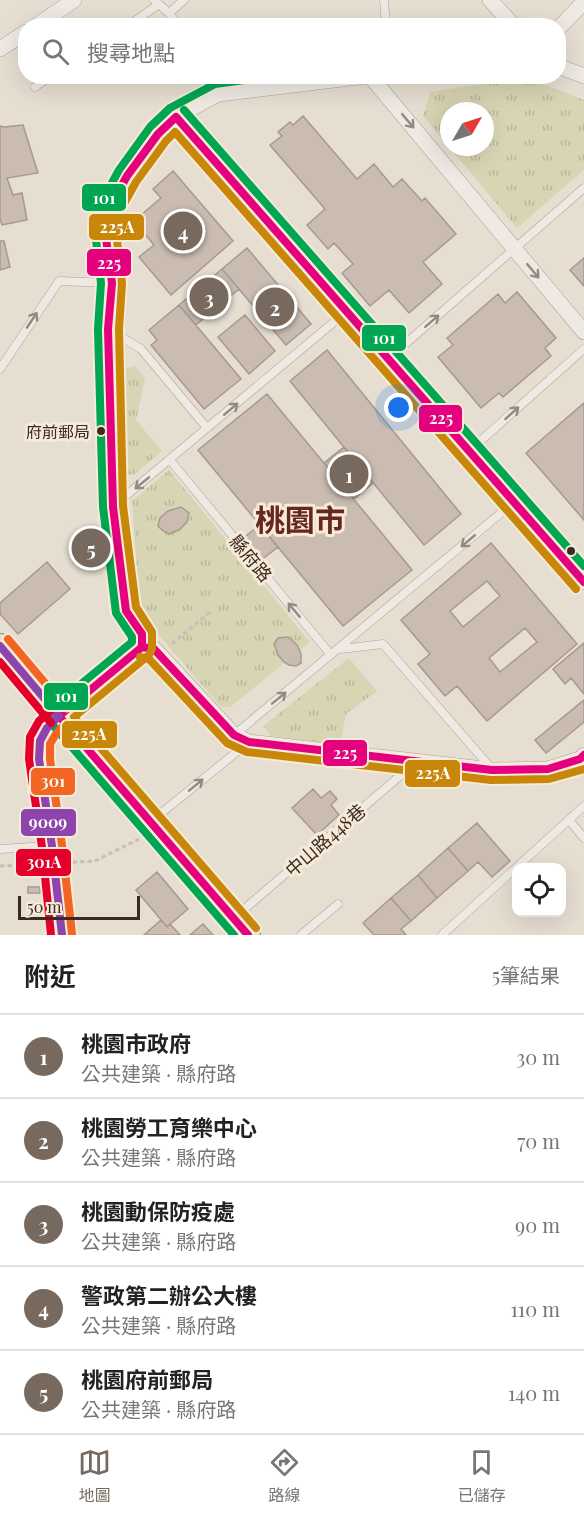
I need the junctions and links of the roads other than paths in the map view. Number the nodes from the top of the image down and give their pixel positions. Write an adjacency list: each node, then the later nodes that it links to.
1 (75, 0): 8 (street)
2 (184, 0): 7 (lane)
3 (384, 0): 11 (lane)
4 (490, 0): 12 (street)
5 (583, 1): 13 (street)
6 (156, 2): 7 (lane); 9 (lane)
7 (169, 13): 10 (lane)
8 (48, 18)
9 (137, 18)
10 (173, 18)
11 (385, 18)
12 (507, 18)
13 (566, 20)
14 (18, 37): 15 (street)
15 (0, 49)
16 (566, 69): 17 (street)
17 (584, 76)
18 (39, 84): 22 (lane)
19 (220, 84): 23 (lane)
20 (304, 84): 23 (street)
21 (375, 84): 26 (street, one-way to 26)
22 (35, 87)
23 (223, 94): 24 (street)
24 (176, 117): 27 (street); 28 (street)
25 (584, 188): 26 (lane)
26 (515, 250): 30 (street, one-way to 30); 32 (lane, one-way to 26)
27 (112, 283): 29 (street); 33 (lane, one-way to 27)
28 (346, 312): 32 (street); 34 (lane, one-way to 28)
29 (108, 329): 34 (lane); 37 (street)
30 (584, 332)
31 (584, 349): 35 (lane, one-way to 31)
32 (388, 359): 35 (street)
33 (0, 369)
34 (207, 428): 36 (lane)
35 (468, 452): 38 (street)
36 (170, 460): 37 (lane, one-way to 37); 43 (lane, 縣府路, one-way to 36)
37 (112, 501): 40 (street)
38 (513, 503): 39 (street); 42 (lane, one-way to 42)
39 (584, 582)
40 (152, 644): 44 (street); 45 (street)
41 (0, 646): 44 (main road)
42 (340, 649): 43 (lane); 49 (lane)
43 (331, 656): 45 (lane, one-way to 43)
44 (59, 716): 52 (main road); 54 (main road)
45 (234, 735): 46 (street)
46 (249, 742): 48 (street); 52 (lane, one-way to 46)
47 (584, 755): 49 (street)
48 (417, 761): 49 (street); 57 (lane, 中山路448巷)
49 (492, 770)
50 (584, 806): 51 (lane)
51 (569, 820): 53 (lane); 60 (lane)
52 (150, 822): 57 (main road)
53 (584, 838)
54 (52, 846): 55 (lane); 58 (main road)
55 (0, 849)
56 (338, 904): 59 (lane)
57 (241, 926)
58 (63, 935)
59 (301, 935)
60 (442, 935)

